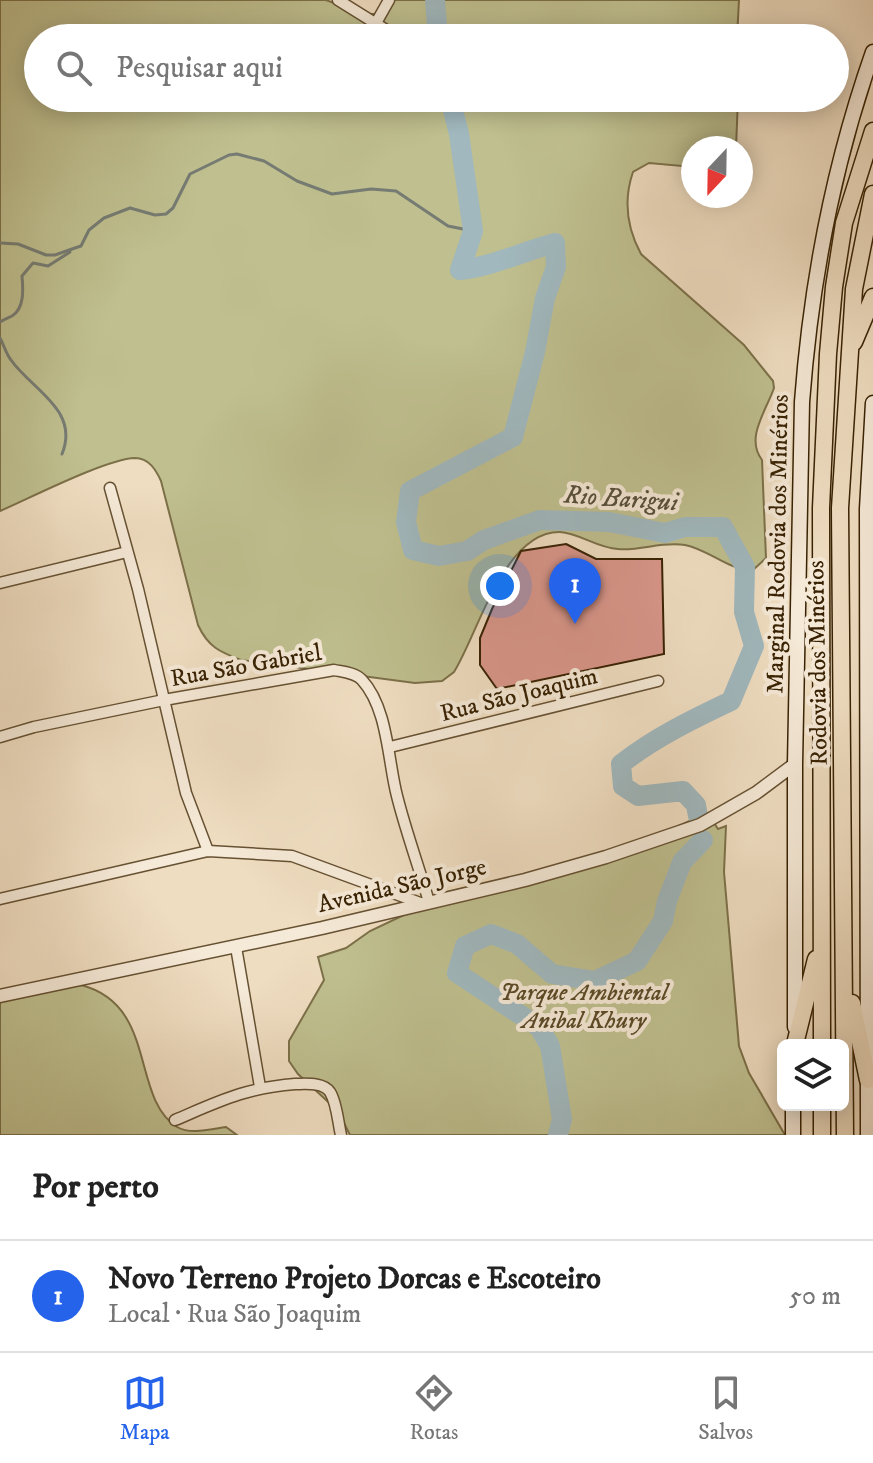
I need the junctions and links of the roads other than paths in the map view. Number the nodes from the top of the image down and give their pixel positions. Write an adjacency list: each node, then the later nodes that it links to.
1 (338, 0): 3 (street)
2 (389, 0): 3 (street)
3 (376, 23)
4 (873, 52): 17 (main road, Marginal Rodovia dos Minérios)
5 (873, 131): 21 (main road, Rodovia dos Minérios)
6 (873, 194): 8 (main road, Rodovia dos Minérios)
7 (873, 297): 8 (main road)
8 (848, 358): 23 (main road, Rodovia dos Minérios)
9 (873, 403): 28 (main road)
10 (110, 488): 11 (street)
11 (127, 552): 12 (street); 14 (street)
12 (0, 583)
13 (658, 681): 16 (street, Rua São Joaquim)
14 (164, 700): 15 (street, Rua São Gabriel); 16 (street, Rua São Gabriel); 18 (street)
15 (0, 737)
16 (390, 747): 20 (street, Rua São Gabriel)
17 (795, 764): 20 (street, Avenida São Jorge); 25 (main road, Marginal Rodovia dos Minérios)
18 (208, 851): 19 (street); 20 (street)
19 (0, 899)
20 (426, 903): 22 (street, Avenida São Jorge)
21 (823, 935): 26 (main road); 27 (main road, Rodovia dos Minérios)
22 (236, 947): 24 (street, Avenida São Jorge); 29 (street)
23 (845, 969): 28 (main road); 36 (main road, Rodovia dos Minérios)
24 (0, 996)
25 (795, 1039)
26 (797, 1039)
27 (822, 1039)
28 (868, 1080): 37 (main road)
29 (260, 1087): 32 (street); 33 (street)
30 (793, 1111): 34 (main road)
31 (822, 1111): 35 (main road)
32 (175, 1120)
33 (341, 1135)
34 (793, 1135)
35 (822, 1135)
36 (845, 1135)
37 (868, 1135)

